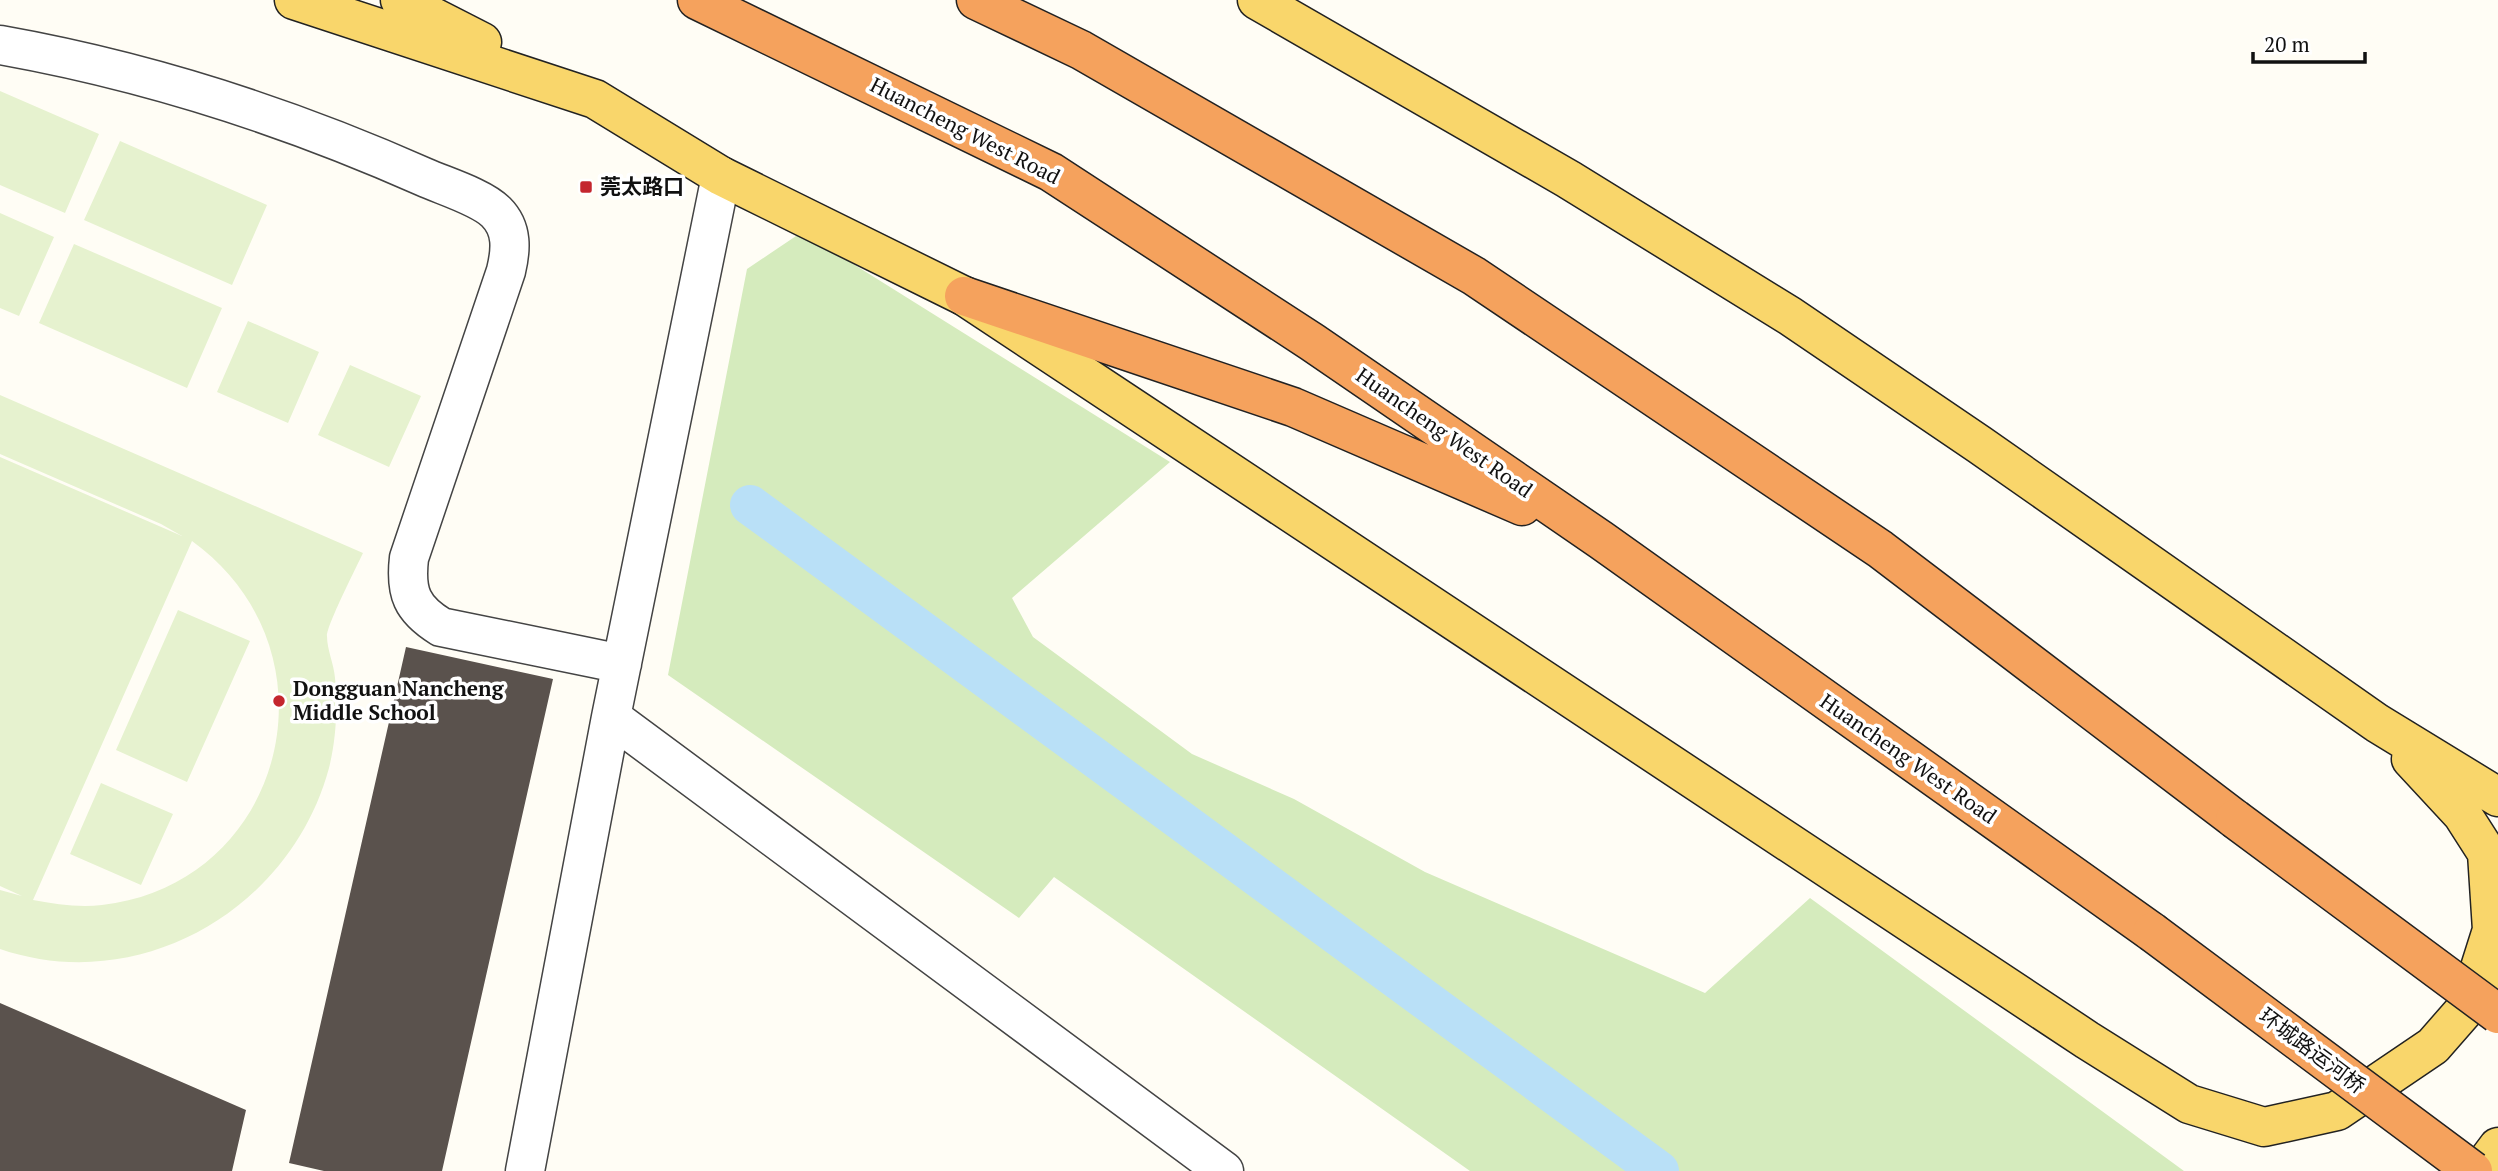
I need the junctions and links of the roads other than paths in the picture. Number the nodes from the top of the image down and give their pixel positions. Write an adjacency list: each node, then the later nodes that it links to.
1 (294, 0): 7 (main road)
2 (400, 0): 7 (main road)
3 (697, 0): 10 (highway, Huancheng West Road)
4 (976, 0): 17 (highway, bridge)
5 (1257, 0): 13 (main road)
6 (0, 45): 11 (street)
7 (595, 99): 8 (main road)
8 (721, 176): 9 (main road); 11 (street)
9 (964, 296): 10 (highway); 17 (main road)
10 (1601, 540): 15 (highway, Huancheng West Road)
11 (622, 664): 12 (street)
12 (611, 717): 19 (street); 20 (street)
13 (2377, 723): 14 (main road); 17 (main road)
14 (2498, 797)
15 (2152, 932): 21 (highway, 环城路运河桥, bridge)
16 (2498, 966): 17 (main road)
17 (2483, 1010)
18 (2498, 1147): 22 (main road)
19 (525, 1171)
20 (1224, 1171)
21 (2473, 1171)
22 (2480, 1171)

